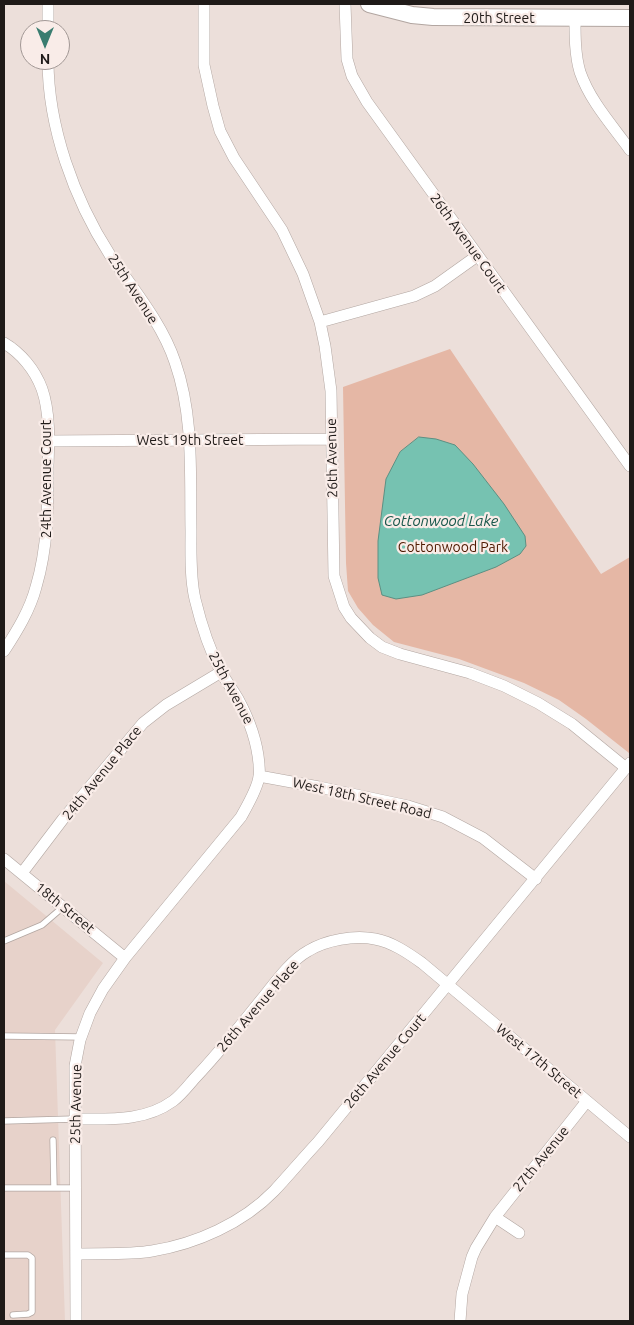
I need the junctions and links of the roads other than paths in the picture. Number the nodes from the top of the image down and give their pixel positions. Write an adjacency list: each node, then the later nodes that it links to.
1 (48, 4): 7 (street)
2 (204, 4): 11 (street, 26th Avenue)
3 (345, 4): 10 (street, 26th Avenue Court)
4 (369, 4): 5 (main road, 20th Street)
5 (575, 18): 6 (main road, 20th Street); 9 (street)
6 (630, 18)
7 (48, 20)
8 (48, 70): 14 (street, 25th Avenue)
9 (630, 150)
10 (477, 256): 11 (street); 16 (street, 26th Avenue Court)
11 (320, 322): 13 (street, 26th Avenue)
12 (4, 343): 15 (street, 24th Avenue Court)
13 (332, 439): 14 (street, West 19th Street); 19 (street, 26th Avenue)
14 (190, 440): 15 (street, West 19th Street); 18 (street, 25th Avenue)
15 (48, 441): 17 (street, 24th Avenue Court)
16 (630, 466)
17 (4, 651)
18 (221, 672): 20 (street, 25th Avenue); 22 (street, 24th Avenue Place)
19 (628, 765): 23 (street, 26th Avenue Court)
20 (260, 776): 23 (street, West 18th Street Road); 26 (street, 25th Avenue)
21 (4, 859): 22 (street, 18th Street)
22 (22, 874): 24 (street, 18th Street)
23 (536, 879): 27 (street, 26th Avenue Court)
24 (63, 907): 25 (lane); 26 (street, 18th Street)
25 (4, 941)
26 (126, 958): 29 (street, 25th Avenue)
27 (449, 984): 30 (street, West 17th Street); 31 (street, 26th Avenue Place); 40 (street, 26th Avenue Court)
28 (4, 1036): 29 (lane)
29 (81, 1037): 31 (street, 25th Avenue)
30 (587, 1101): 33 (street, West 17th Street); 38 (street, 27th Avenue)
31 (74, 1119): 32 (lane); 37 (street, 25th Avenue)
32 (4, 1120)
33 (630, 1137)
34 (53, 1140): 36 (lane)
35 (4, 1188): 36 (lane)
36 (54, 1188): 37 (lane)
37 (75, 1188): 40 (street, 25th Avenue)
38 (495, 1217): 39 (street); 44 (street, 27th Avenue)
39 (519, 1232)
40 (76, 1254): 43 (street, 25th Avenue)
41 (4, 1255): 42 (lane)
42 (13, 1315)
43 (76, 1321)
44 (460, 1321)

